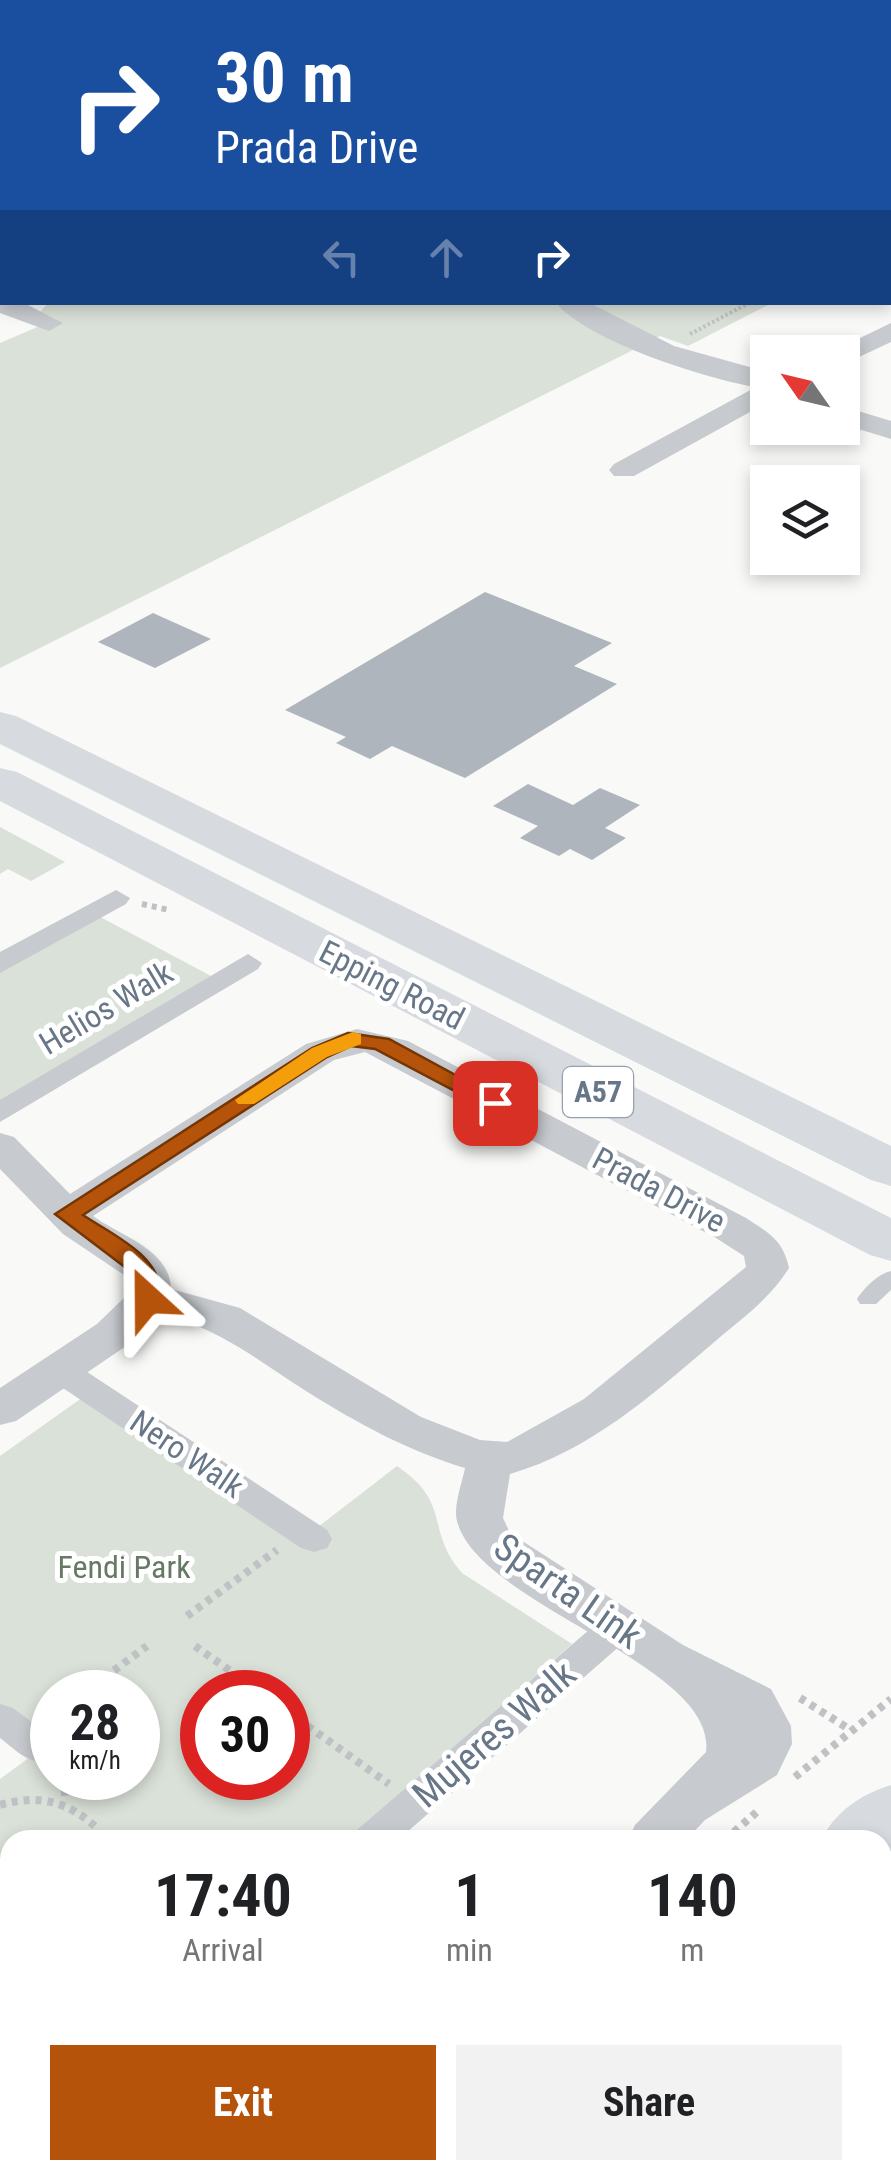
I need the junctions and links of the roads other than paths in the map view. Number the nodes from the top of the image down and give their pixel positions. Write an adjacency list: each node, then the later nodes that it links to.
1 (3, 305): 3 (street)
2 (573, 305): 6 (street)
3 (49, 322)
4 (891, 331): 5 (street)
5 (860, 347)
6 (750, 386)
7 (750, 402): 10 (street)
8 (860, 419): 9 (street)
9 (891, 430)
10 (624, 470)
11 (0, 726): 18 (main road, Epping Road)
12 (0, 782): 20 (main road, Epping Road / A57)
13 (116, 898): 15 (street)
14 (248, 963): 16 (street, Helios Walk)
15 (0, 964)
16 (0, 1113)
17 (0, 1146): 19 (street)
18 (891, 1168)
19 (67, 1214): 22 (street); 26 (street, Prada Drive)
20 (891, 1242)
21 (891, 1278): 23 (lane)
22 (148, 1299): 24 (street); 26 (street)
23 (868, 1299)
24 (60, 1370): 25 (street); 27 (street, Nero Walk)
25 (0, 1410)
26 (488, 1470): 28 (street, Sparta Link)
27 (308, 1535)
28 (617, 1627): 32 (street, Sparta Link); 33 (street, Mujeres Walk)
29 (0, 1718): 30 (street)
30 (30, 1744)
31 (891, 1813): 35 (main road)
32 (708, 1822): 34 (street, Sparta Link)
33 (383, 1830)
34 (684, 1830)
35 (870, 1830)

